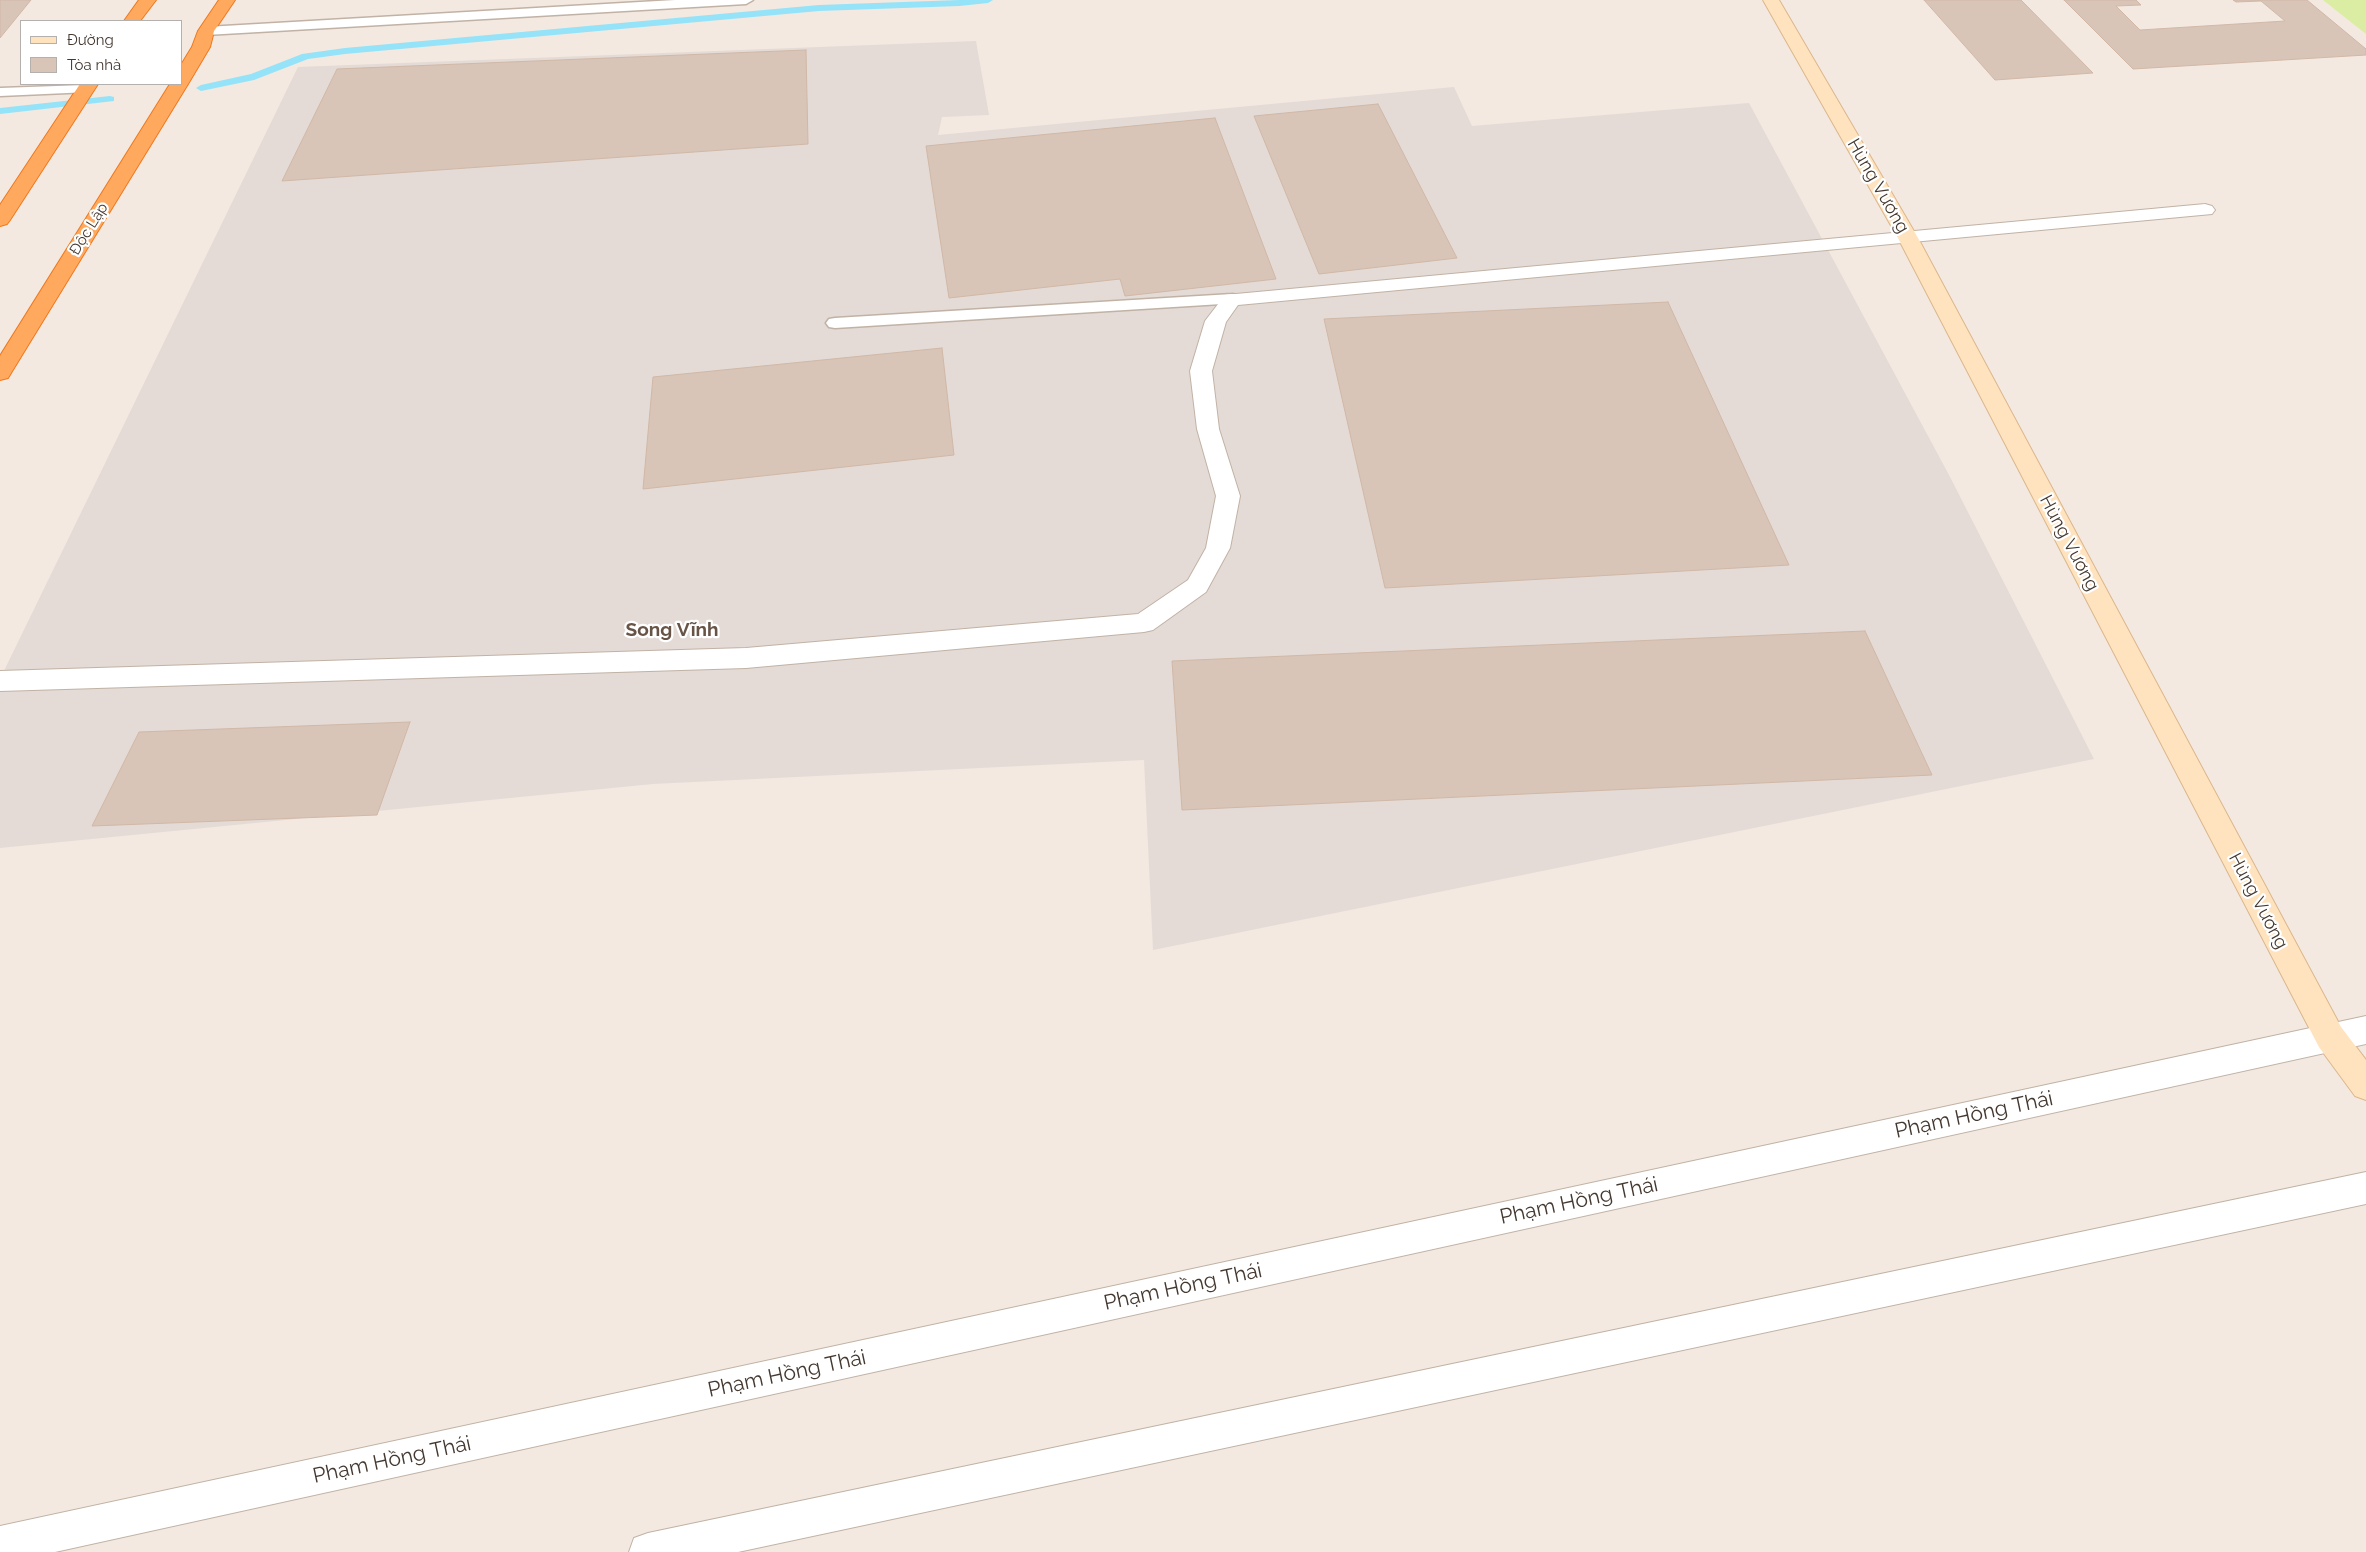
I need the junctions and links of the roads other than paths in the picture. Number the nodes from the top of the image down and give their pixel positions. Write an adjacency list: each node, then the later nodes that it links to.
1 (148, 0): 5 (highway)
2 (227, 0): 6 (highway)
3 (746, 0): 6 (lane)
4 (1771, 0): 13 (street, Hùng Vương)
5 (133, 20)
6 (206, 31): 7 (highway)
7 (182, 77)
8 (177, 85): 16 (highway, Độc Lập)
9 (86, 88): 10 (lane); 12 (highway)
10 (0, 92)
11 (2205, 210): 13 (street)
12 (0, 220)
13 (1908, 238): 14 (street); 19 (street, Hùng Vương)
14 (1232, 299): 15 (lane); 17 (street)
15 (835, 324)
16 (0, 374)
17 (0, 681)
18 (2366, 1030): 19 (street, Phạm Hồng Thái)
19 (2330, 1037): 20 (street, Hùng Vương); 22 (street, Phạm Hồng Thái)
20 (2366, 1085)
21 (2366, 1188): 23 (street)
22 (0, 1545)
23 (648, 1552)

